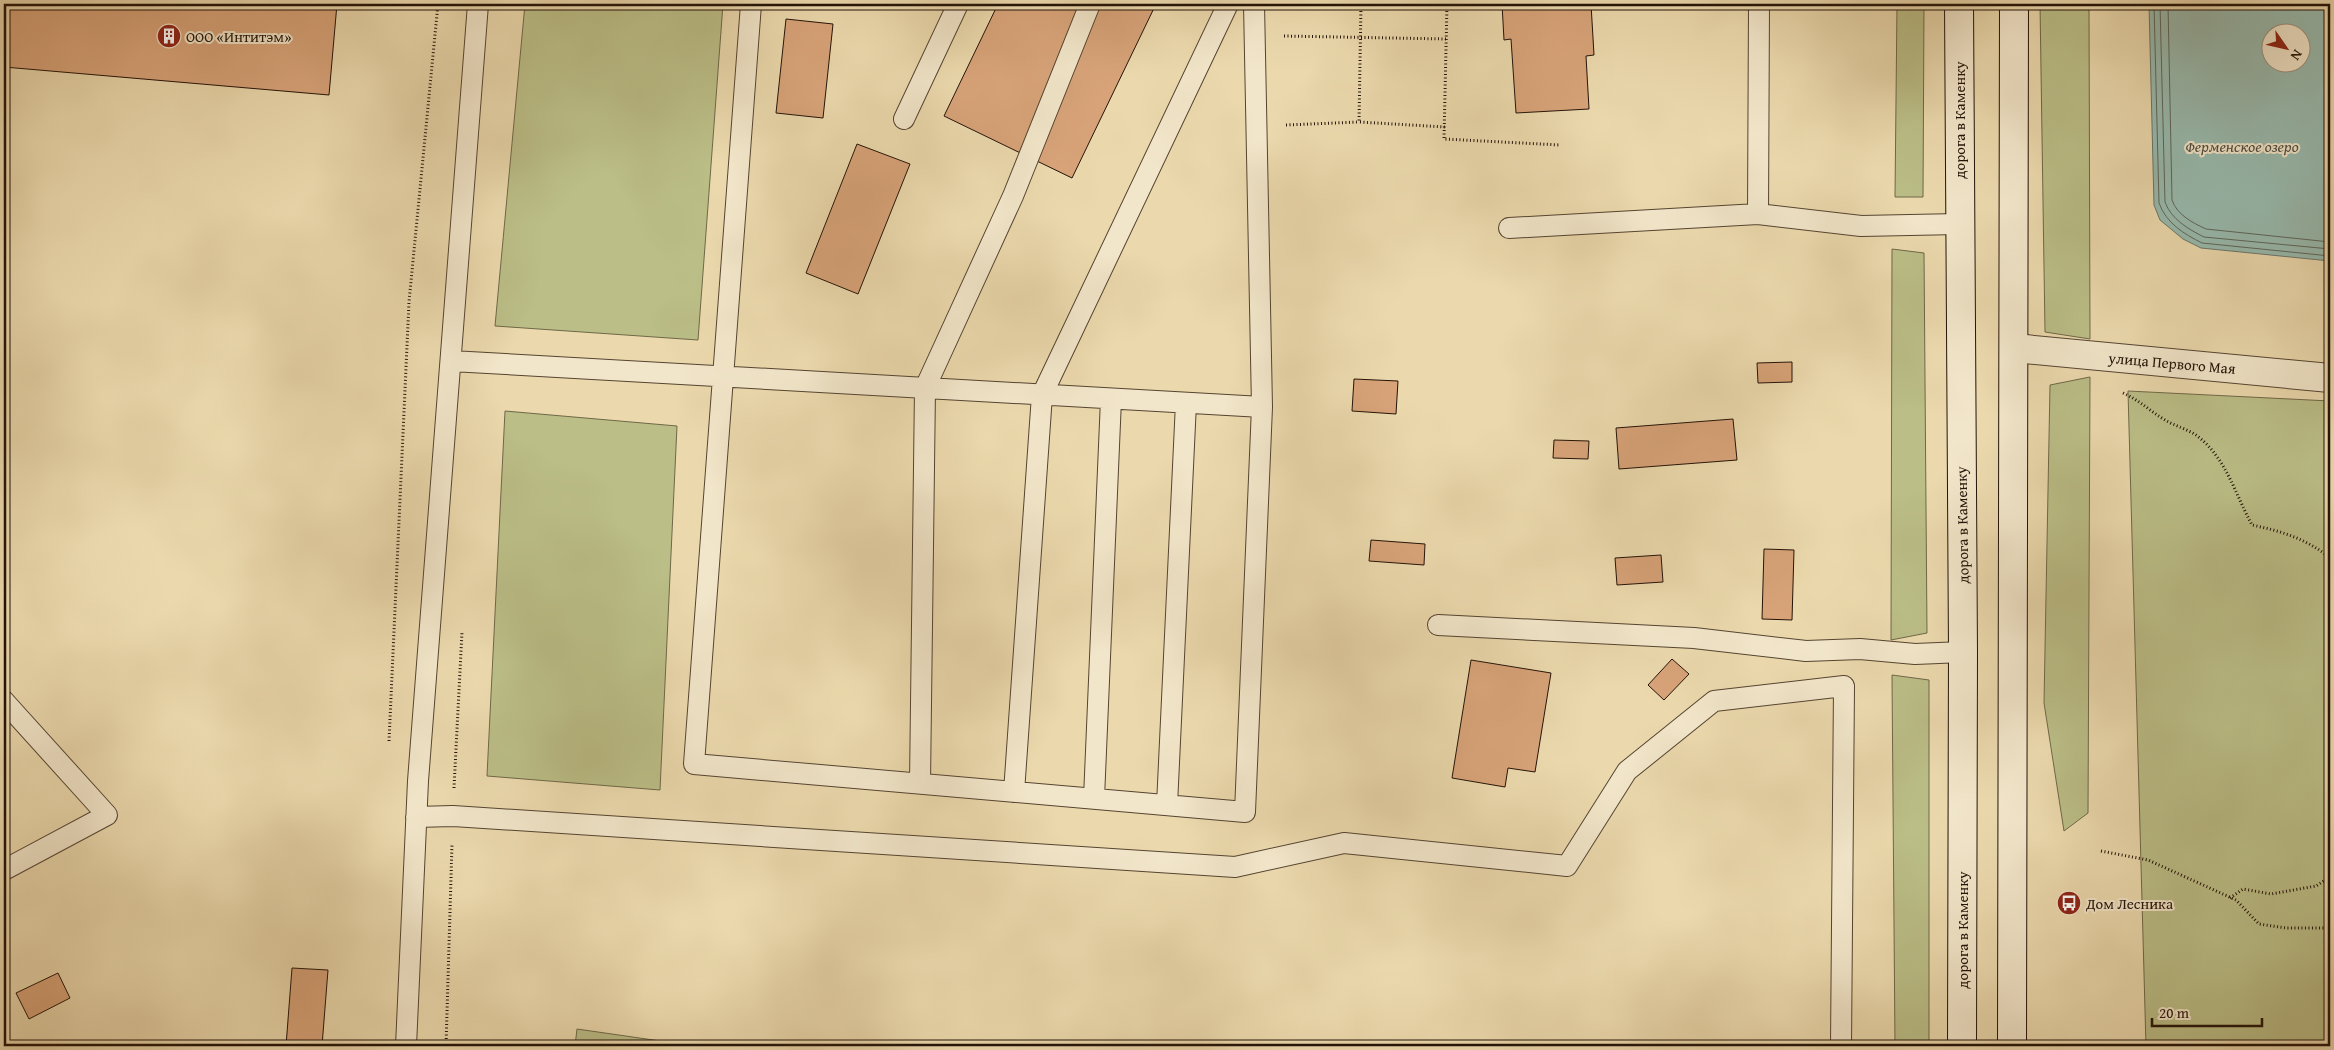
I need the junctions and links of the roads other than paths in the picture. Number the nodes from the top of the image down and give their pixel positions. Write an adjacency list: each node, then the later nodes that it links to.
1 (478, 4): 15 (lane)
2 (751, 4): 16 (lane)
3 (958, 4): 10 (lane)
4 (1090, 4): 18 (lane)
5 (1228, 4): 19 (lane)
6 (1254, 4): 22 (lane)
7 (1759, 4): 11 (lane)
8 (1959, 4): 12 (main road, дорога в Каменку)
9 (2014, 4): 14 (main road)
10 (904, 119)
11 (1758, 214): 12 (lane); 13 (lane)
12 (1959, 224): 24 (main road, дорога в Каменку)
13 (1508, 228)
14 (2014, 348): 17 (main road, улица Первого Мая); 35 (main road)
15 (451, 361): 16 (lane); 30 (lane)
16 (722, 377): 18 (lane); 26 (lane)
17 (2330, 378)
18 (925, 388): 19 (lane); 26 (lane)
19 (1042, 395): 20 (lane); 27 (lane)
20 (1111, 399): 21 (lane); 28 (lane)
21 (1186, 403): 22 (lane); 29 (lane)
22 (1262, 407): 29 (lane)
23 (1438, 625): 24 (lane)
24 (1963, 652): 34 (main road, дорога в Каменку)
25 (4, 701): 31 (lane)
26 (920, 783): 27 (lane)
27 (1014, 792): 28 (lane)
28 (1094, 798): 29 (lane)
29 (1167, 805)
30 (416, 817): 32 (lane); 33 (lane)
31 (4, 870)
32 (406, 1046)
33 (1841, 1046)
34 (1962, 1046)
35 (2012, 1046)

